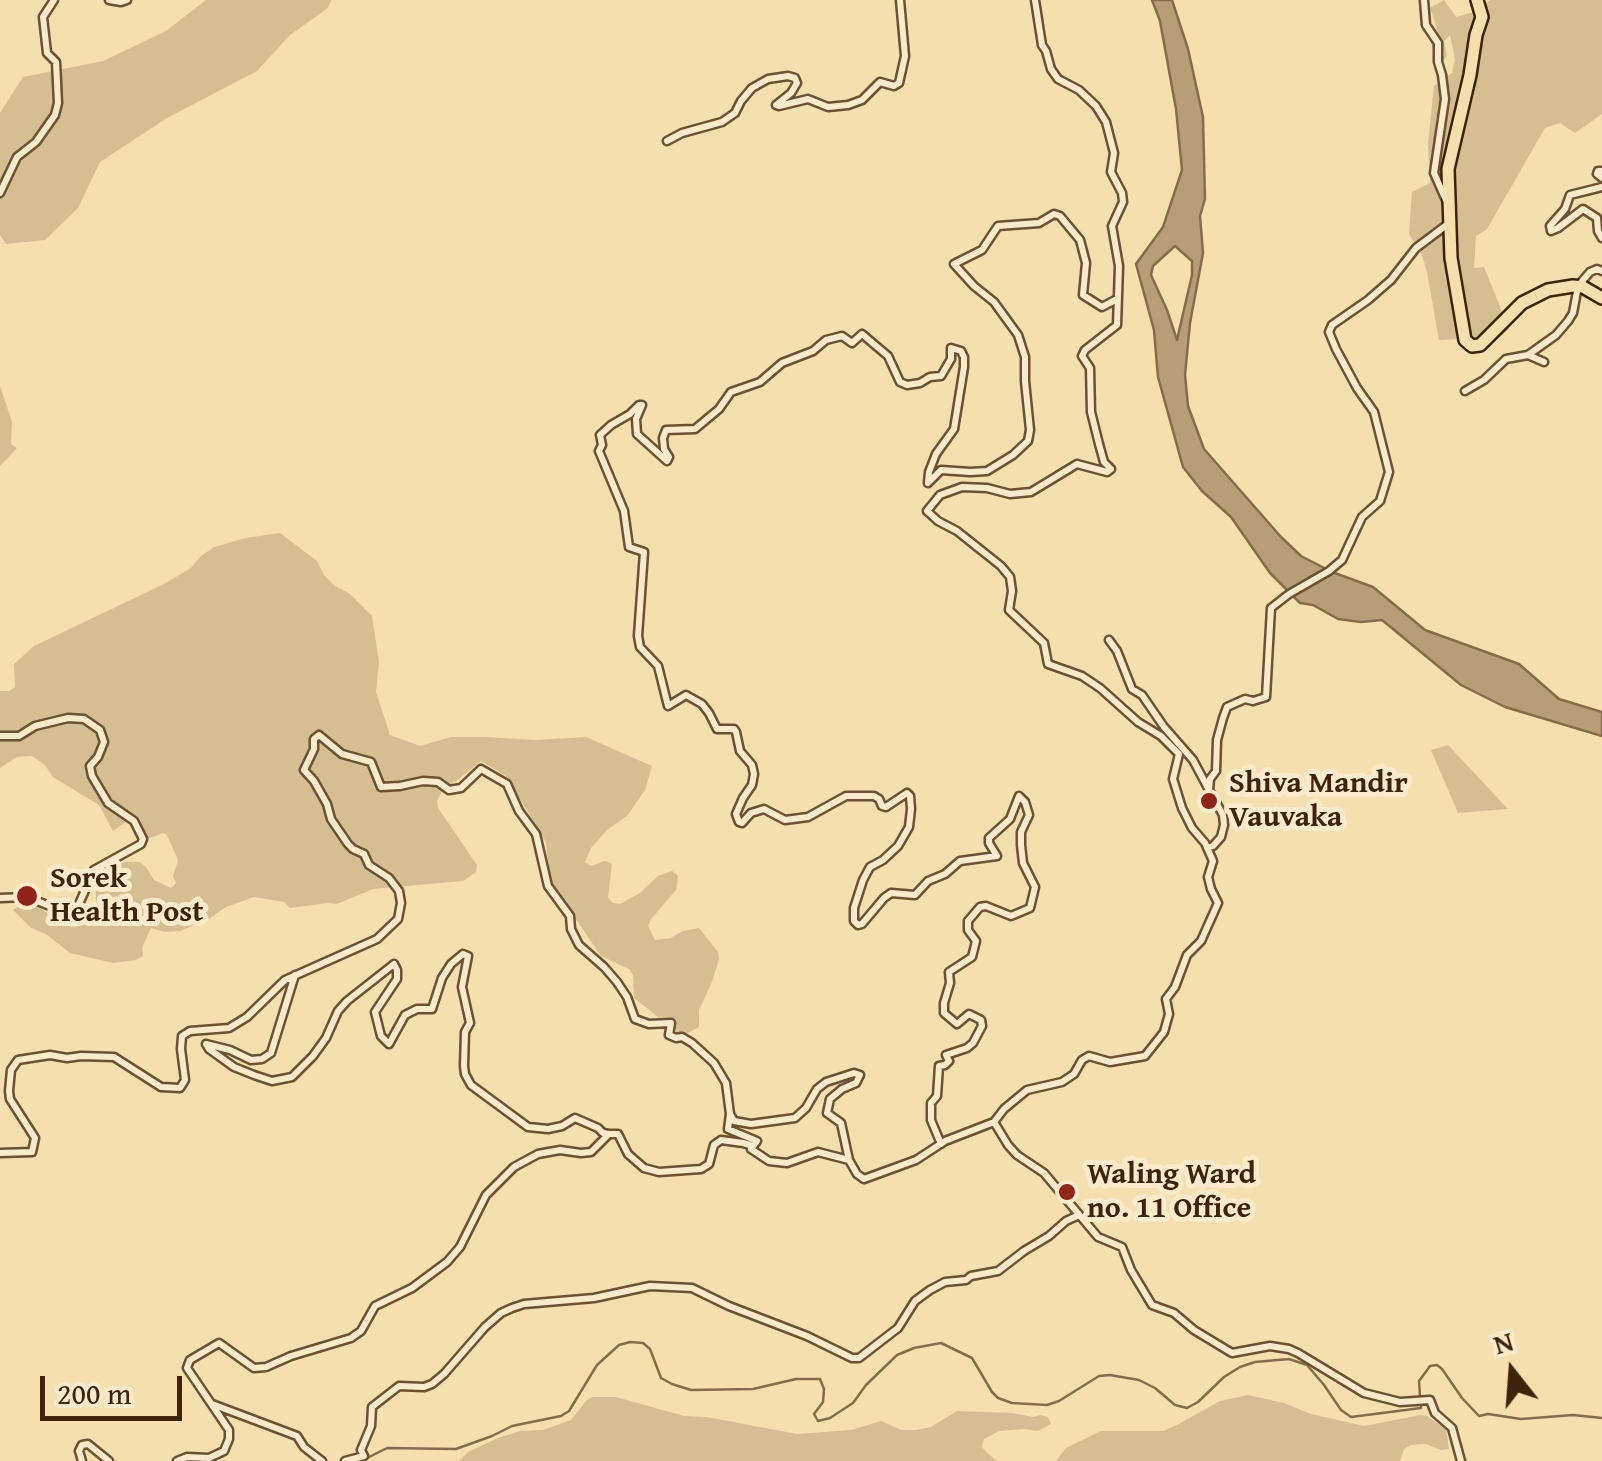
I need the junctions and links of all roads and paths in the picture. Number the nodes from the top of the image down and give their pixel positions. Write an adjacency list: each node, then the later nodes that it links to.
1 (54, 0): 10 (street)
2 (108, 0): 3 (street)
3 (127, 0)
4 (900, 0): 8 (street)
5 (1035, 0): 17 (street)
6 (1424, 0): 11 (street)
7 (1477, 0): 11 (highway)
8 (667, 141)
9 (1602, 188): 13 (street)
10 (0, 193)
11 (1448, 204): 12 (highway)
12 (1449, 223): 15 (highway); 23 (street)
13 (1602, 238)
14 (1602, 272): 15 (street)
15 (1578, 286): 16 (highway); 18 (street)
16 (1602, 298)
17 (1117, 300): 24 (street); 30 (street)
18 (1528, 355): 19 (street); 20 (street)
19 (1544, 362)
20 (1465, 391)
21 (1109, 640): 23 (street)
22 (0, 736): 25 (street)
23 (1209, 789): 24 (street)
24 (1207, 848): 28 (street)
25 (0, 898)
26 (296, 974): 27 (street); 29 (street); 32 (street)
27 (730, 1114): 31 (street); 33 (street)
28 (994, 1122): 30 (street); 34 (street)
29 (609, 1134): 31 (street); 35 (street)
30 (941, 1144): 33 (street)
31 (751, 1148): 33 (street)
32 (0, 1153)
33 (849, 1160)
34 (1079, 1215): 40 (street); 41 (street)
35 (212, 1404): 38 (street); 39 (street)
36 (82, 1461): 37 (street)
37 (109, 1461)
38 (177, 1461)
39 (322, 1461)
40 (345, 1461)
41 (1461, 1461)

